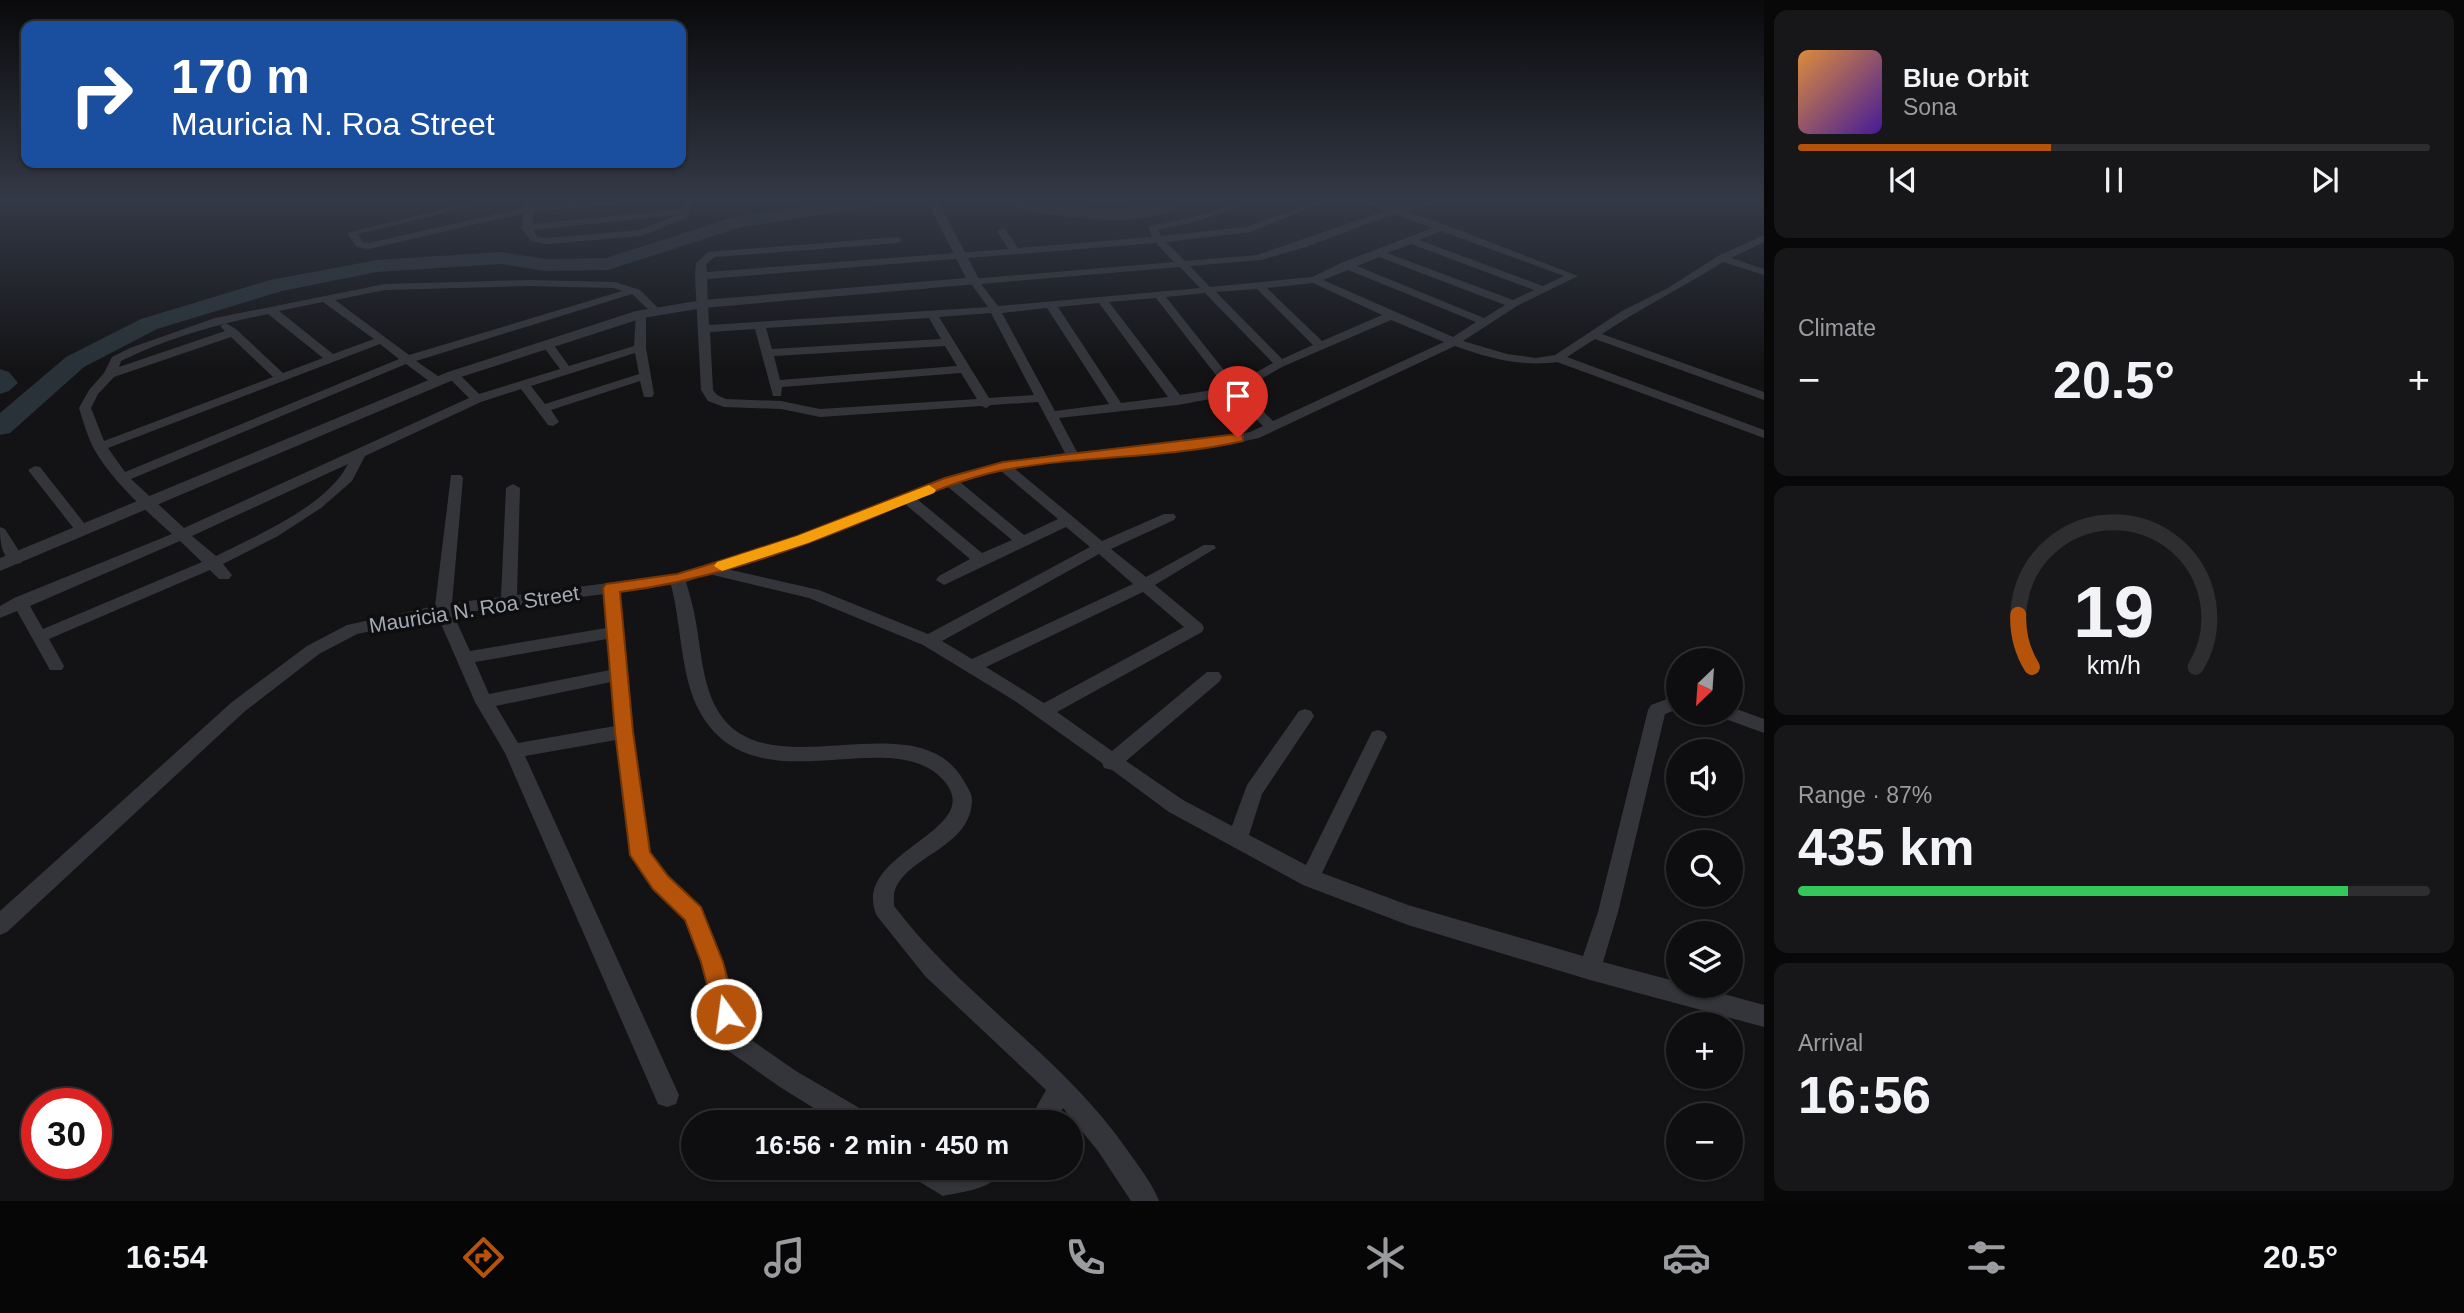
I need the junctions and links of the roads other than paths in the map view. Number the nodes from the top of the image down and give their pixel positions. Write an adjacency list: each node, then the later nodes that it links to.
1 (708, 257): 16 (street)
2 (904, 257): 12 (street)
3 (947, 257): 12 (street)
4 (963, 257): 18 (street)
5 (1175, 257): 13 (street)
6 (1262, 257): 13 (street)
7 (1366, 257): 14 (street)
8 (1388, 257): 28 (street)
9 (1455, 257): 21 (street)
10 (1528, 257): 21 (street, Mauricia N. Roa Street)
11 (1722, 258): 15 (street); 39 (street)
12 (905, 260): 16 (street)
13 (1181, 263): 18 (street); 20 (street)
14 (1345, 265): 17 (street); 35 (street)
15 (1764, 272)
16 (700, 276): 26 (street)
17 (1314, 280): 19 (street); 33 (street)
18 (974, 281): 26 (street); 30 (street)
19 (1259, 285): 20 (street); 44 (street)
20 (1206, 290): 23 (street); 50 (street)
21 (1543, 290): 28 (street, Mauricia N. Roa Street)
22 (632, 291): 25 (street); 31 (street); 49 (street)
23 (1158, 294): 24 (street); 60 (street)
24 (1101, 299): 27 (street); 65 (street)
25 (327, 300): 29 (street); 40 (street)
26 (703, 304): 31 (street); 37 (street)
27 (1050, 304): 30 (street); 69 (street)
28 (1513, 304): 35 (street, Mauricia N. Roa Street)
29 (270, 310): 34 (street); 47 (street)
30 (995, 310): 32 (street); 63 (street)
31 (649, 312): 43 (street); 45 (street)
32 (932, 314): 36 (street); 42 (street)
33 (1392, 315): 41 (street); 44 (street)
34 (219, 320): 38 (street); 53 (street)
35 (1485, 322): 41 (street, Mauricia N. Roa Street)
36 (760, 325): 37 (street); 46 (street)
37 (703, 329): 67 (street)
38 (233, 332): 53 (street); 55 (street)
39 (1592, 334): 48 (street); 62 (street)
40 (381, 340): 47 (street); 49 (street)
41 (1455, 341): 48 (street); 72 (street, Mauricia N. Roa Street)
42 (947, 342): 46 (street); 51 (street)
43 (548, 346): 52 (street); 54 (street)
44 (1320, 346): 50 (street)
45 (640, 348): 52 (street); 56 (street)
46 (767, 354): 59 (street)
47 (330, 358): 55 (street)
48 (1558, 358): 73 (street)
49 (406, 360): 57 (street); 79 (street)
50 (1280, 364): 60 (street)
51 (962, 369): 59 (street); 66 (street)
52 (566, 370): 58 (street)
53 (110, 374): 74 (street)
54 (453, 375): 57 (street); 64 (street)
55 (279, 376): 74 (street)
56 (644, 376): 61 (street); 68 (street)
57 (437, 381): 84 (street)
58 (523, 383): 64 (street); 68 (street)
59 (775, 384): 67 (street)
60 (1234, 390): 65 (street); 72 (street)
61 (648, 394)
62 (1764, 397)
63 (1042, 398): 66 (street); 70 (street)
64 (477, 399): 75 (street)
65 (1178, 401): 69 (street)
66 (986, 404): 67 (street)
67 (781, 405)
68 (545, 408): 71 (street)
69 (1118, 408): 70 (street)
70 (1054, 415): 76 (street)
71 (553, 422)
72 (1272, 428): 76 (street, Mauricia N. Roa Street)
73 (1764, 434)
74 (99, 447): 79 (street)
75 (360, 453): 89 (street); 95 (street)
76 (1073, 456): 77 (street, Mauricia N. Roa Street)
77 (1003, 466): 81 (street, Mauricia N. Roa Street); 86 (street)
78 (35, 470): 87 (street)
79 (122, 478): 84 (street)
80 (456, 478): 105 (street)
81 (950, 481): 83 (street, Mauricia N. Roa Street); 90 (street)
82 (513, 488): 103 (street)
83 (907, 498): 94 (street); 97 (street, Mauricia N. Roa Street)
84 (149, 504): 87 (street); 89 (street)
85 (1169, 517): 91 (street)
86 (1069, 520): 90 (street); 91 (street)
87 (83, 531): 93 (street)
88 (0, 532): 93 (street)
89 (182, 535): 95 (street); 104 (street)
90 (1022, 541): 94 (street)
91 (1103, 547): 101 (street); 109 (street)
92 (1209, 548): 101 (street)
93 (16, 559): 96 (street)
94 (980, 560): 100 (street)
95 (213, 562): 98 (street); 108 (street)
96 (0, 565)
97 (710, 570): 99 (street, Mauricia N. Roa Street); 109 (street)
98 (224, 575)
99 (677, 579): 102 (street, Mauricia N. Roa Street); 130 (street)
100 (944, 580)
101 (1144, 585): 112 (street); 117 (street)
102 (611, 588): 103 (street, Mauricia N. Roa Street); 107 (street)
103 (509, 600): 105 (street, Mauricia N. Roa Street)
104 (20, 603): 106 (street); 108 (street)
105 (443, 610): 110 (street); 127 (street, Mauricia N. Roa Street)
106 (0, 612)
107 (615, 632): 110 (street); 113 (street)
108 (41, 636): 111 (street)
109 (929, 640): 112 (street)
110 (465, 659): 115 (street)
111 (56, 666)
112 (973, 666): 117 (street)
113 (620, 674): 115 (street); 121 (street)
114 (1213, 677): 124 (street)
115 (484, 702): 123 (street)
116 (1666, 707): 128 (street)
117 (1044, 711): 124 (street)
118 (1305, 716): 125 (street)
119 (1743, 718): 120 (street)
120 (1764, 726)
121 (624, 732): 123 (street); 132 (street)
122 (1378, 737): 126 (street)
123 (513, 751): 131 (street)
124 (1111, 763): 125 (street)
125 (1237, 840): 126 (street)
126 (1310, 878): 128 (street)
127 (1, 921)
128 (1590, 969): 129 (street)
129 (1764, 1016)
130 (1062, 1088): 133 (street); 136 (street)
131 (667, 1095)
132 (839, 1110)
133 (1048, 1110)
134 (938, 1180): 135 (street)
135 (958, 1180)
136 (1146, 1201)

